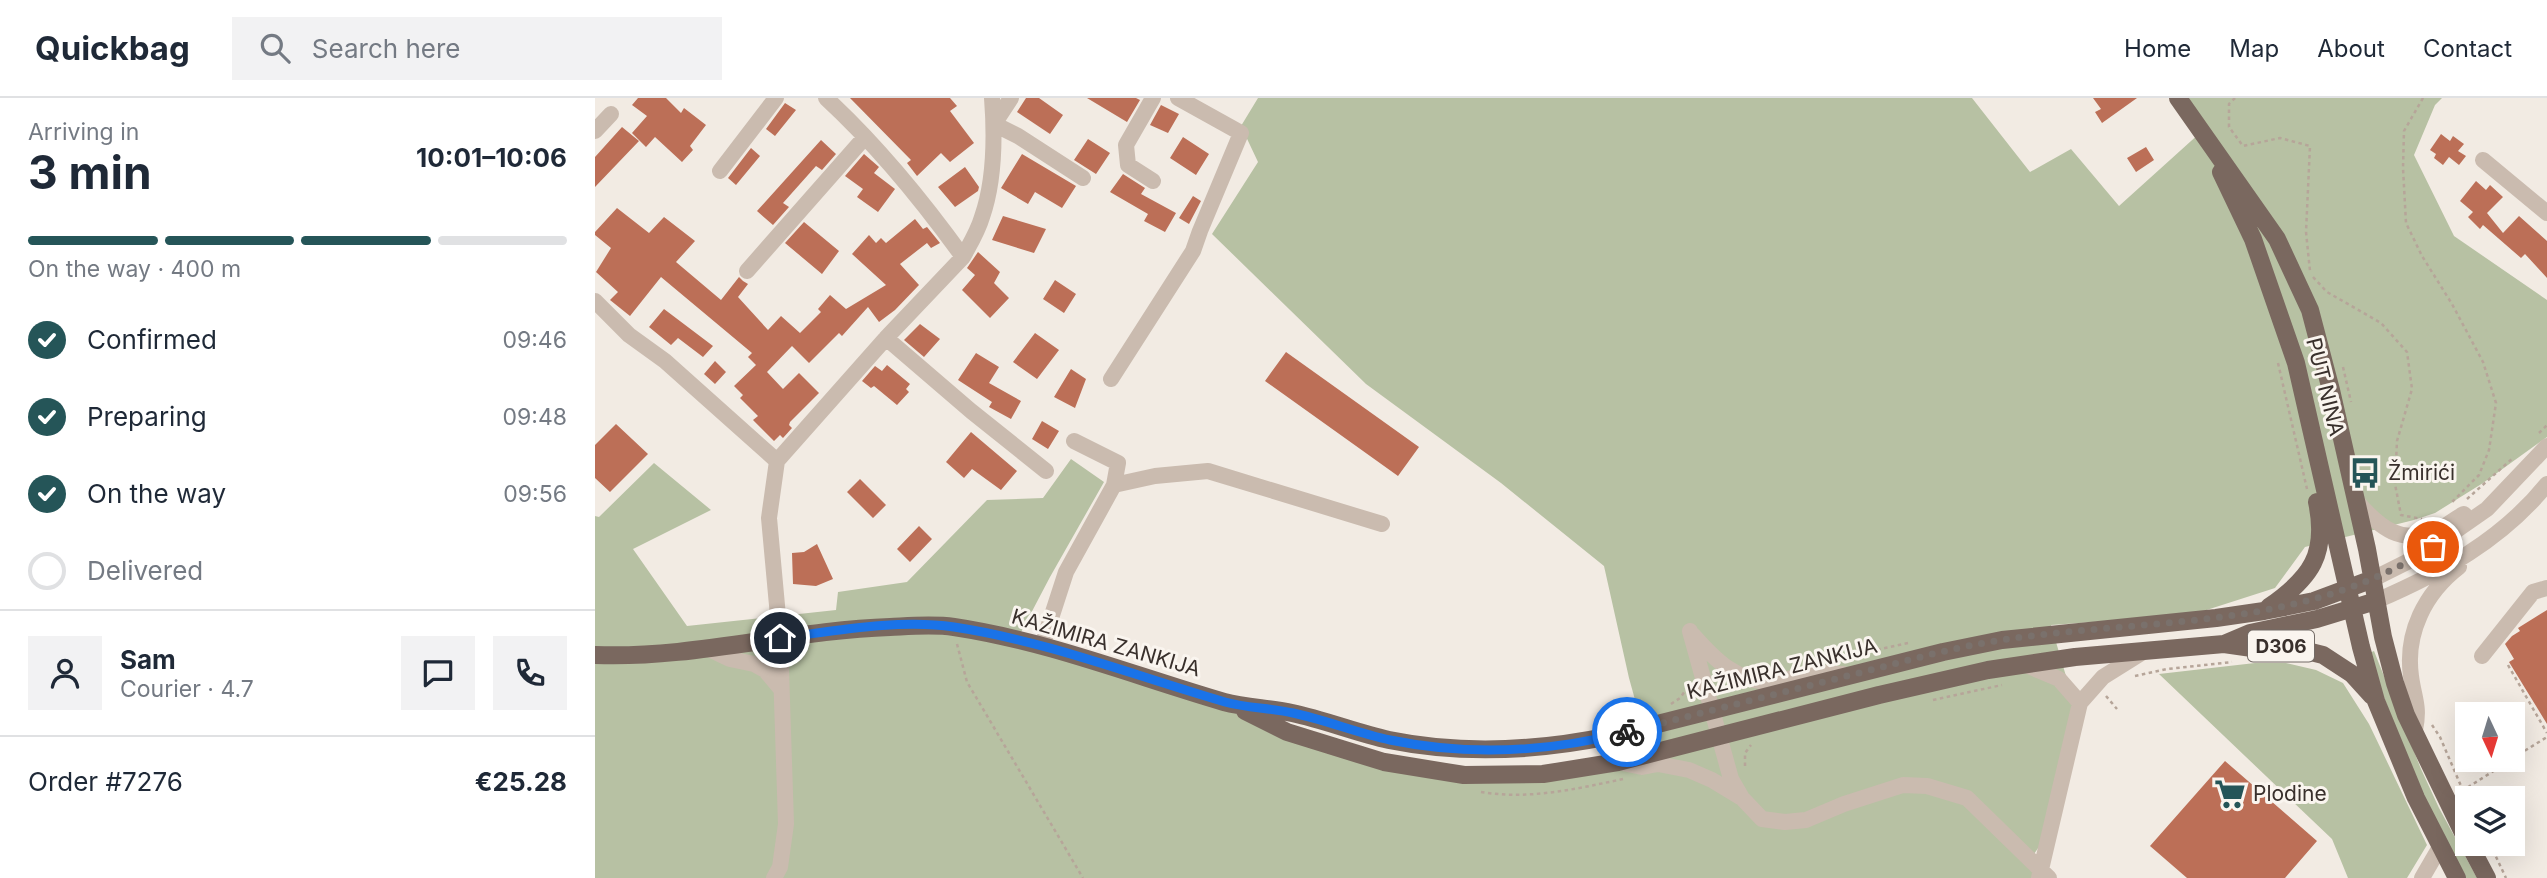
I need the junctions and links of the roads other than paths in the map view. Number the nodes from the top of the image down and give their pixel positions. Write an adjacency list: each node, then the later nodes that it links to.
1 (776, 98): 14 (street)
2 (826, 98): 11 (street)
3 (992, 98): 9 (street)
4 (1011, 98): 9 (street)
5 (1153, 98): 16 (street)
6 (1178, 98): 22 (street)
7 (2178, 98): 12 (main road, PUT NINA)
8 (611, 114): 10 (street)
9 (994, 124): 15 (street); 18 (street)
10 (595, 131)
11 (865, 136): 18 (street); 19 (street)
12 (2212, 149): 27 (main road, PUT NINA); 30 (main road, PUT NINA)
13 (2483, 160): 17 (street)
14 (720, 172)
15 (1083, 178)
16 (1153, 181)
17 (2547, 213)
18 (963, 257): 21 (street)
19 (747, 271)
20 (595, 301): 25 (street)
21 (886, 338): 25 (street); 26 (street)
22 (1111, 379)
23 (2543, 440): 31 (street)
24 (1074, 441): 29 (street)
25 (777, 461): 40 (street)
26 (1046, 471)
27 (2323, 476): 36 (main road, PUT NINA); 39 (main road)
28 (2547, 484): 33 (street)
29 (1114, 485): 32 (street); 42 (street)
30 (2355, 499): 31 (street); 34 (main road, PUT NINA)
31 (2487, 509): 34 (street)
32 (1383, 524)
33 (2476, 551): 37 (street); 54 (street)
34 (2373, 579): 36 (main road, D306); 37 (main road, PUT NINA)
35 (2547, 588): 46 (street)
36 (2349, 589): 38 (main road, PUT NINA); 39 (main road, KAŽIMIRA ZANKIJA / D306)
37 (2376, 601): 38 (main road, KAŽIMIRA ZANKIJA); 54 (main road, PUT NINA)
38 (2353, 608): 41 (main road, KAŽIMIRA ZANKIJA); 50 (main road, PUT NINA)
39 (2264, 611): 48 (main road, KAŽIMIRA ZANKIJA / D306)
40 (780, 638): 42 (main road, KAŽIMIRA ZANKIJA / D306); 43 (main road, KAŽIMIRA ZANKIJA / D306); 49 (street)
41 (2224, 644): 44 (main road, KAŽIMIRA ZANKIJA / D306); 50 (main road, D306)
42 (1042, 646): 51 (main road, KAŽIMIRA ZANKIJA / D306)
43 (707, 648): 45 (main road, KAŽIMIRA ZANKIJA / D306); 49 (street)
44 (2143, 652): 47 (main road, KAŽIMIRA ZANKIJA / D306); 52 (street)
45 (595, 655)
46 (2483, 656)
47 (2023, 664): 52 (street); 55 (main road, KAŽIMIRA ZANKIJA / D306)
48 (1852, 675): 53 (main road, KAŽIMIRA ZANKIJA / D306); 53 (street)
49 (781, 689): 62 (street)
50 (2376, 701): 59 (main road, PUT NINA / D306)
51 (1228, 703): 53 (main road, KAŽIMIRA ZANKIJA / D306); 56 (main road, KAŽIMIRA ZANKIJA / D306)
52 (2080, 703): 61 (street)
53 (1711, 710): 55 (street)
54 (2423, 727): 58 (main road, PUT NINA)
55 (1718, 736): 56 (main road, KAŽIMIRA ZANKIJA / D306); 57 (street)
56 (1618, 762): 57 (street)
57 (1742, 798): 61 (street)
58 (2455, 809)
59 (2440, 847): 63 (street); 64 (main road, PUT NINA / D306)
60 (2475, 856): 65 (main road, PUT NINA)
61 (2043, 875)
62 (774, 878)
63 (2422, 878)
64 (2457, 878)
65 (2487, 878)

